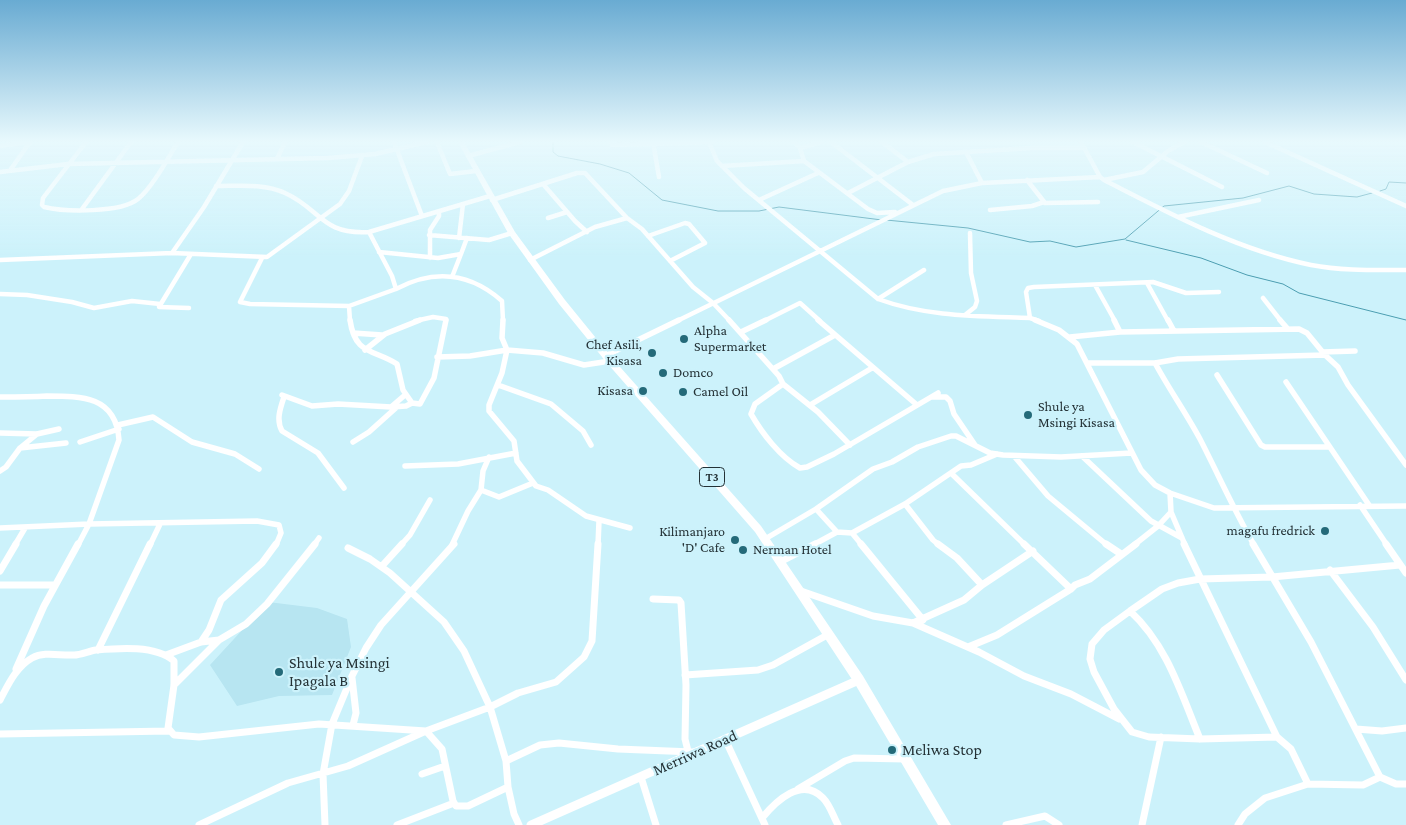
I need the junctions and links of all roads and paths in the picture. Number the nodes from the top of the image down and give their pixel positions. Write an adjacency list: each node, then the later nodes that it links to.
1 (56, 180): 33 (street)
2 (104, 180): 33 (street)
3 (153, 180): 33 (street)
4 (219, 180): 22 (street)
5 (352, 180): 42 (street)
6 (409, 180): 38 (street)
7 (481, 180): 25 (highway, T3)
8 (555, 180): 21 (street)
9 (593, 180): 41 (street)
10 (738, 180): 26 (street)
11 (802, 180): 26 (street)
12 (829, 180): 24 (street)
13 (873, 180): 24 (street)
14 (881, 180): 31 (street)
15 (1020, 180): 20 (street)
16 (1027, 180): 28 (street)
17 (1107, 180): 39 (street)
18 (1209, 180): 23 (street)
19 (1350, 180): 32 (street)
20 (982, 183): 31 (street)
21 (543, 184): 25 (street); 36 (street)
22 (216, 186): 42 (street); 53 (street)
23 (1222, 187)
24 (848, 193): 37 (street)
25 (491, 198): 30 (street); 45 (highway, T3)
26 (759, 200): 51 (street)
27 (1259, 200): 39 (street)
28 (1044, 202): 29 (street); 34 (street)
29 (1098, 202)
30 (463, 204): 35 (street); 49 (street)
31 (913, 205): 37 (street)
32 (1406, 206)
33 (82, 209)
34 (990, 210)
35 (439, 211): 38 (street); 47 (street)
36 (567, 212): 40 (street); 44 (street)
37 (899, 212): 51 (street)
38 (422, 216): 43 (street)
39 (1178, 217): 63 (street)
40 (548, 218)
41 (627, 218): 44 (street); 48 (street)
42 (319, 219): 43 (street); 56 (street)
43 (369, 232): 52 (street)
44 (587, 232): 59 (street)
45 (512, 233): 50 (street); 59 (highway, T3)
46 (970, 233): 76 (street)
47 (429, 235): 49 (street); 57 (street)
48 (648, 236): 60 (street); 60 (street)
49 (459, 238): 50 (street)
50 (467, 238): 55 (street)
51 (818, 251): 71 (street); 73 (street)
52 (379, 252): 57 (street); 67 (street)
53 (172, 253): 54 (street); 58 (street)
54 (191, 254): 56 (street); 72 (street)
55 (461, 254): 57 (street); 64 (street)
56 (262, 258): 74 (street)
57 (430, 258)
58 (3, 260): 61 (street)
59 (530, 260): 91 (highway, T3)
60 (670, 261): 73 (street)
61 (0, 267)
62 (924, 270): 71 (street)
63 (1406, 270)
64 (452, 277): 67 (street); 87 (street)
65 (1147, 283): 66 (street); 68 (street); 79 (street)
66 (1095, 285): 77 (street); 81 (street)
67 (396, 289): 74 (street)
68 (1219, 292)
69 (0, 294): 72 (street)
70 (1263, 298): 78 (street)
71 (878, 300): 76 (street)
72 (160, 304): 75 (street)
73 (713, 304): 80 (street); 91 (street)
74 (349, 306): 82 (street)
75 (189, 308)
76 (965, 315): 77 (street)
77 (1030, 318): 85 (street)
78 (1287, 328): 79 (street); 89 (street)
79 (1174, 331): 81 (street)
80 (741, 332): 84 (street); 95 (street)
81 (1120, 332): 85 (street)
82 (353, 333): 83 (street); 86 (street)
83 (382, 335): 86 (street); 90 (street)
84 (835, 335): 94 (street); 95 (street)
85 (1070, 337): 92 (street)
86 (365, 350): 100 (street)
87 (507, 350): 90 (street); 91 (street); 99 (street)
88 (1355, 351): 89 (street)
89 (1324, 353): 93 (street); 124 (street)
90 (437, 357): 102 (street)
91 (607, 359): 152 (highway, T3)
92 (1087, 363): 93 (street); 119 (street)
93 (1155, 363): 137 (street)
94 (872, 368): 103 (street); 104 (street)
95 (774, 369): 98 (street)
96 (1217, 375): 116 (street)
97 (1286, 382): 116 (street)
98 (784, 384): 103 (street); 114 (street)
99 (498, 385): 113 (street); 118 (street)
100 (405, 395): 102 (street); 105 (street)
101 (0, 396): 106 (street)
102 (412, 403): 105 (street)
103 (810, 405): 114 (street)
104 (917, 405): 114 (street); 115 (street)
105 (394, 407): 111 (street); 130 (street)
106 (118, 427): 110 (street); 126 (street); 142 (street)
107 (59, 429): 109 (street)
108 (0, 433): 109 (street)
109 (37, 434): 117 (street)
110 (80, 442)
111 (353, 442)
112 (66, 443): 117 (street)
113 (591, 445)
114 (850, 445)
115 (976, 447): 120 (street); 139 (street)
116 (1329, 447): 136 (street)
117 (20, 448): 127 (street)
118 (516, 453): 123 (street); 129 (street)
119 (1131, 453): 122 (street); 132 (street)
120 (997, 454): 121 (street); 128 (street)
121 (1014, 456): 122 (street); 155 (street)
122 (1082, 456): 144 (street)
123 (489, 458): 125 (street); 131 (street)
124 (1406, 465)
125 (405, 466)
126 (259, 469)
127 (0, 471)
128 (952, 474): 134 (street); 154 (street)
129 (534, 483): 131 (street); 141 (street)
130 (344, 488)
131 (480, 490): 168 (street)
132 (1170, 493): 137 (street); 140 (street)
133 (430, 500): 158 (street)
134 (906, 504): 149 (street); 166 (street)
135 (1360, 505): 136 (street); 137 (street); 157 (street)
136 (1369, 505): 138 (street)
137 (1233, 508): 162 (street)
138 (1406, 508)
139 (816, 509): 148 (street); 152 (street)
140 (1171, 512): 144 (street); 151 (street)
141 (599, 521): 147 (street); 187 (street)
142 (89, 524): 143 (street); 146 (street); 165 (street)
143 (160, 524): 176 (street); 178 (street)
144 (1158, 526): 151 (street); 155 (street)
145 (0, 528): 146 (street)
146 (25, 528): 160 (street)
147 (630, 528)
148 (837, 532): 149 (street); 156 (street)
149 (852, 533): 172 (street)
150 (319, 538): 175 (street)
151 (1182, 538): 163 (street)
152 (765, 540): 156 (highway, T3)
153 (348, 548): 158 (street)
154 (1033, 551): 166 (street); 167 (street)
155 (1121, 554): 167 (street)
156 (780, 562): 169 (highway, T3)
157 (1400, 565): 159 (street); 161 (street)
158 (382, 566): 168 (street)
159 (1330, 570): 162 (street); 184 (street)
160 (0, 571)
161 (1406, 573)
162 (1272, 577): 163 (street); 192 (street)
163 (1200, 579): 171 (street); 196 (street)
164 (0, 585): 165 (street)
165 (55, 585): 182 (street)
166 (982, 585): 172 (street)
167 (1070, 588): 177 (street)
168 (412, 590): 181 (street); 187 (street)
169 (800, 591): 173 (street); 174 (highway, T3)
170 (654, 599): 180 (street)
171 (1130, 612): 188 (street); 199 (street)
172 (924, 620): 173 (street)
173 (913, 623): 177 (street)
174 (828, 634): 180 (street); 183 (highway, T3)
175 (219, 640): 176 (street); 185 (street)
176 (201, 642): 179 (street)
177 (968, 647): 188 (street)
178 (98, 650): 179 (street); 182 (street)
179 (166, 655): 185 (street)
180 (685, 675): 200 (street)
181 (352, 676): 189 (street); 190 (street)
182 (10, 680): 186 (street)
183 (859, 680): 198 (street, Merriwa Road); 201 (highway, T3)
184 (1406, 680)
185 (174, 685): 193 (street)
186 (0, 700)
187 (490, 707): 194 (street); 202 (street)
188 (1121, 720): 197 (street)
189 (332, 724): 190 (street); 193 (street); 204 (street)
190 (353, 725): 194 (street)
191 (1406, 728): 192 (street)
192 (1356, 729): 207 (street)
193 (169, 731): 195 (street)
194 (426, 731): 203 (street); 204 (street)
195 (0, 734)
196 (1277, 737): 199 (street); 208 (street)
197 (1161, 738): 199 (street); 224 (street)
198 (726, 739): 200 (street, Merriwa Road); 213 (street)
199 (1200, 739)
200 (692, 752): 202 (street); 206 (street, Merriwa Road)
201 (907, 759): 211 (street); 221 (highway, T3)
202 (506, 761): 210 (street)
203 (445, 766): 205 (street); 212 (street)
204 (323, 774): 215 (street); 216 (street)
205 (422, 774)
206 (640, 777): 214 (street, Merriwa Road); 219 (street)
207 (1380, 777): 208 (street); 209 (street)
208 (1308, 784): 225 (street)
209 (1406, 784)
210 (508, 787): 212 (street); 218 (street)
211 (798, 789): 213 (street); 220 (street)
212 (454, 803): 217 (street)
213 (764, 821)
214 (536, 824)
215 (199, 825)
216 (325, 825)
217 (396, 825)
218 (519, 825)
219 (656, 825)
220 (838, 825)
221 (945, 825)
222 (1006, 825): 223 (street)
223 (1059, 825)
224 (1142, 825)
225 (1238, 825)

